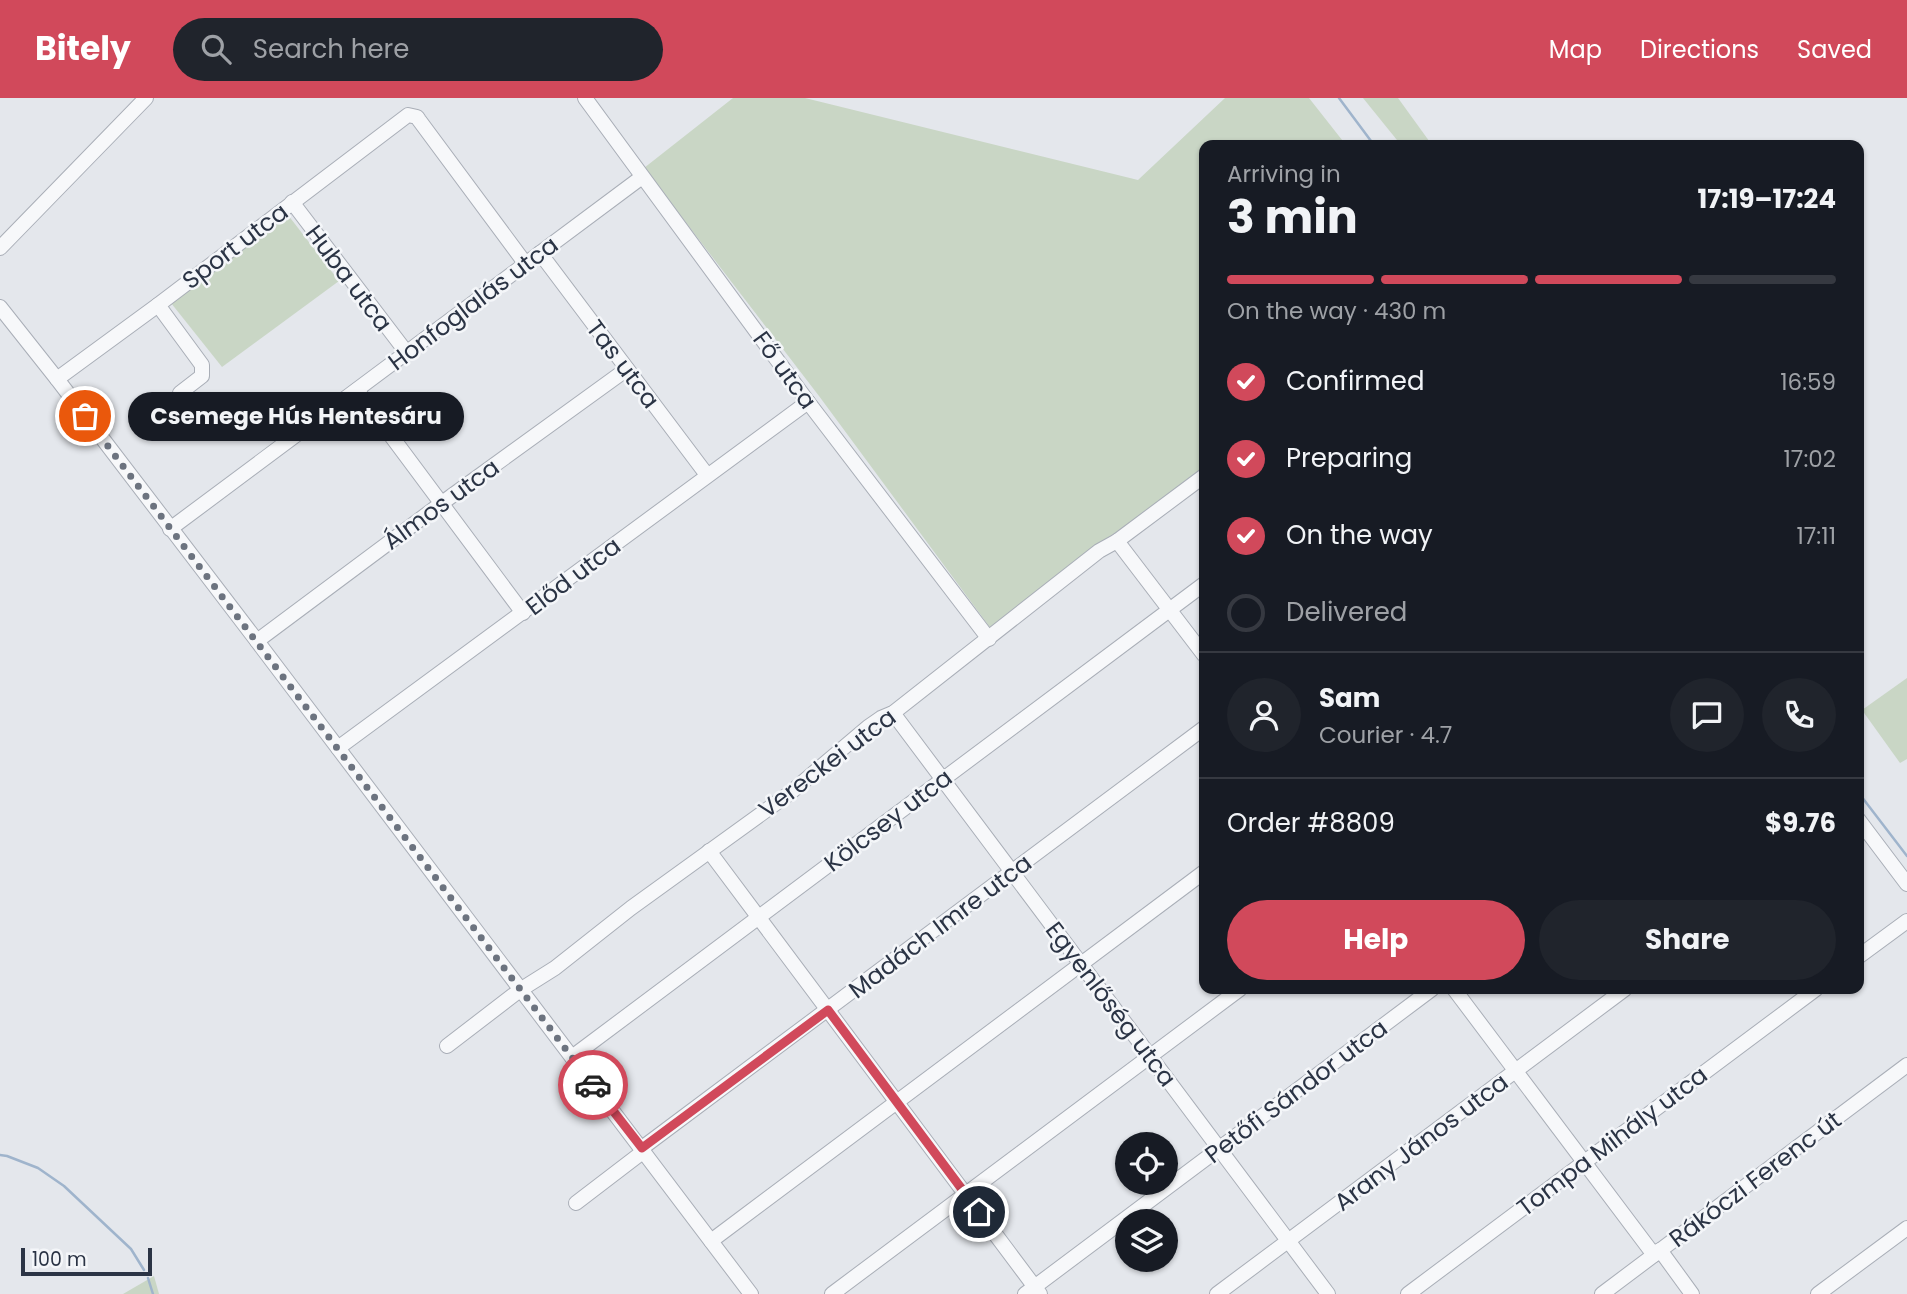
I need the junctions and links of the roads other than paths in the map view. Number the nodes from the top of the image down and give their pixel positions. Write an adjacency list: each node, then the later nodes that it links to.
1 (585, 98): 3 (street, Fő utca)
2 (137, 101): 5 (street)
3 (642, 177): 6 (street, Honfoglalás utca); 15 (street, Fő utca)
4 (292, 202): 7 (street, Sport utca); 8 (street, Sport utca); 10 (street, Huba utca)
5 (0, 248)
6 (540, 253): 7 (street, Honfoglalás utca); 11 (street, Tas utca)
7 (525, 263): 10 (street, Honfoglalás utca)
8 (158, 305): 12 (street, Sport utca); 14 (street)
9 (0, 307): 12 (street)
10 (407, 353): 13 (street, Honfoglalás utca)
11 (627, 369): 16 (street, Tas utca); 18 (street, Álmos utca)
12 (57, 379): 19 (street)
13 (357, 390): 18 (street); 19 (street, Honfoglalás utca)
14 (180, 393)
15 (808, 401): 16 (street, Előd utca); 24 (street, Fő utca)
16 (707, 475): 23 (street, Előd utca)
17 (1199, 480): 20 (street, Vereckei utca)
18 (442, 503): 23 (street); 25 (street, Álmos utca)
19 (170, 529): 25 (street)
20 (1117, 541): 22 (street); 24 (street, Vereckei utca)
21 (1199, 588): 22 (street, Kölcsey utca)
22 (1170, 610): 26 (street); 30 (street, Kölcsey utca)
23 (523, 613): 29 (street, Előd utca)
24 (989, 639): 27 (street, Vereckei utca)
25 (257, 641): 29 (street)
26 (1199, 648)
27 (893, 713): 30 (street, Egyenlőség utca); 32 (street, Vereckei utca)
28 (1199, 732): 33 (street, Madách Imre utca)
29 (338, 748): 40 (street)
30 (942, 780): 33 (street, Egyenlőség utca); 36 (street, Kölcsey utca)
31 (1864, 827): 35 (street)
32 (709, 851): 36 (street); 40 (street, Vereckei utca)
33 (1012, 872): 39 (street, Egyenlőség utca); 46 (street, Madách Imre utca)
34 (1199, 876): 39 (street)
35 (1907, 884)
36 (758, 918): 46 (street); 49 (street, Kölcsey utca)
37 (1907, 921): 38 (street)
38 (1864, 953)
39 (1081, 964): 48 (street, Egyenlőség utca); 52 (street)
40 (520, 990): 47 (street, Vereckei utca); 49 (street)
41 (1233, 994): 48 (street)
42 (1425, 994): 53 (street, Petőfi Sándor utca)
43 (1458, 994): 51 (street)
44 (1618, 994): 51 (street, Arany János utca)
45 (1809, 994): 55 (street, Tompa Mihály utca)
46 (828, 1010): 52 (street); 54 (street, Madách Imre utca)
47 (447, 1046)
48 (1150, 1056): 53 (street, Egyenlőség utca); 56 (street)
49 (572, 1057): 54 (street)
50 (1907, 1065): 61 (street, Rákóczi Ferenc út)
51 (1515, 1071): 55 (street); 60 (street, Arany János utca)
52 (896, 1102): 56 (street); 59 (street)
53 (1219, 1149): 60 (street, Egyenlőség utca); 62 (street, Petőfi Sándor utca)
54 (643, 1150): 57 (street, Madách Imre utca); 59 (street)
55 (1584, 1163): 61 (street); 67 (street, Tompa Mihály utca)
56 (966, 1194): 62 (street); 64 (street)
57 (576, 1203)
58 (1907, 1227): 70 (street)
59 (711, 1241): 63 (street)
60 (1288, 1241): 65 (street, Arany János utca); 66 (street, Egyenlőség utca)
61 (1657, 1253): 68 (street, Rákóczi Ferenc út); 69 (street)
62 (1033, 1291)
63 (751, 1294)
64 (832, 1294)
65 (1217, 1294)
66 (1328, 1294)
67 (1408, 1294)
68 (1602, 1294)
69 (1692, 1294)
70 (1818, 1294)

